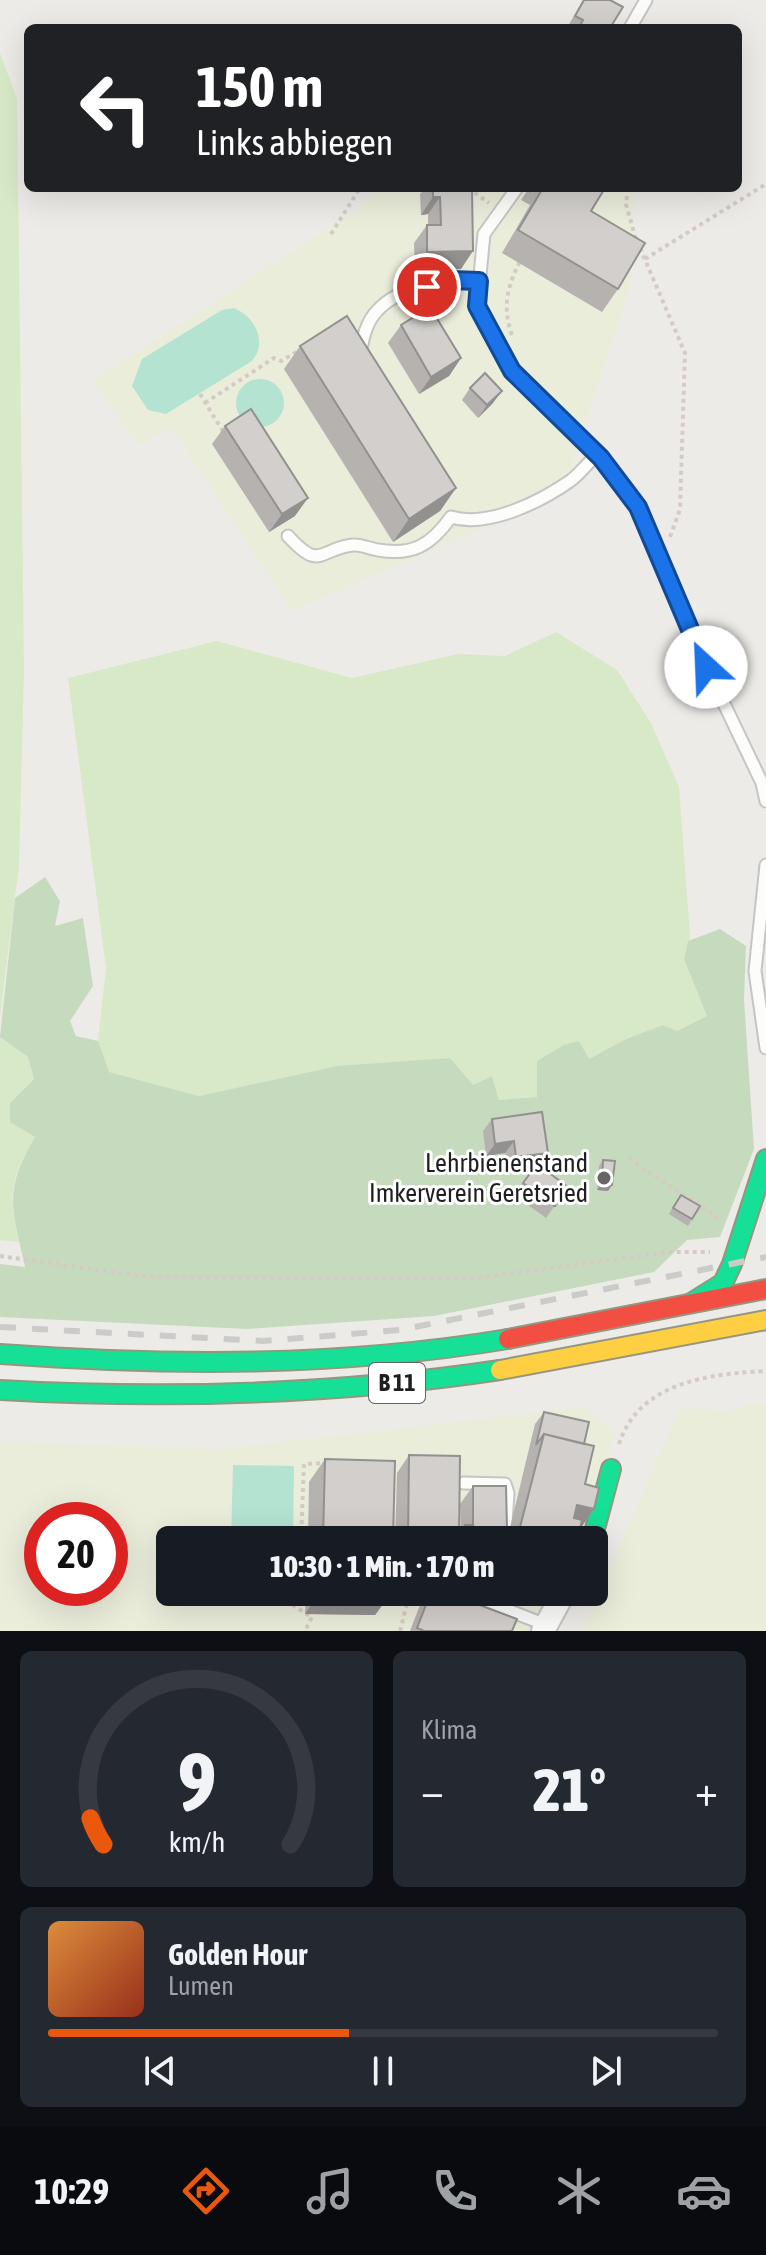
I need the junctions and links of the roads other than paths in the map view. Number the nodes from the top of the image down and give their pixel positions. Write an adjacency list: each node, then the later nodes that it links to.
1 (646, 0): 2 (lane)
2 (632, 24)
3 (514, 192): 4 (lane)
4 (479, 281): 5 (lane); 6 (lane)
5 (362, 363)
6 (597, 454): 8 (lane); 10 (lane)
7 (443, 504): 8 (lane)
8 (451, 517): 9 (lane)
9 (288, 536)
10 (766, 801)
11 (766, 865): 12 (lane)
12 (766, 1048)
13 (766, 1159): 14 (main road)
14 (735, 1249): 15 (main road); 16 (main road)
15 (766, 1289): 16 (main road, B 11)
16 (687, 1306): 18 (main road, B 11)
17 (766, 1320): 19 (main road, B 11)
18 (0, 1354)
19 (0, 1390)
20 (611, 1469): 23 (main road)
21 (463, 1483): 22 (lane)
22 (506, 1526)
23 (596, 1526)
24 (508, 1606): 26 (lane)
25 (556, 1606): 26 (street)
26 (544, 1628)

